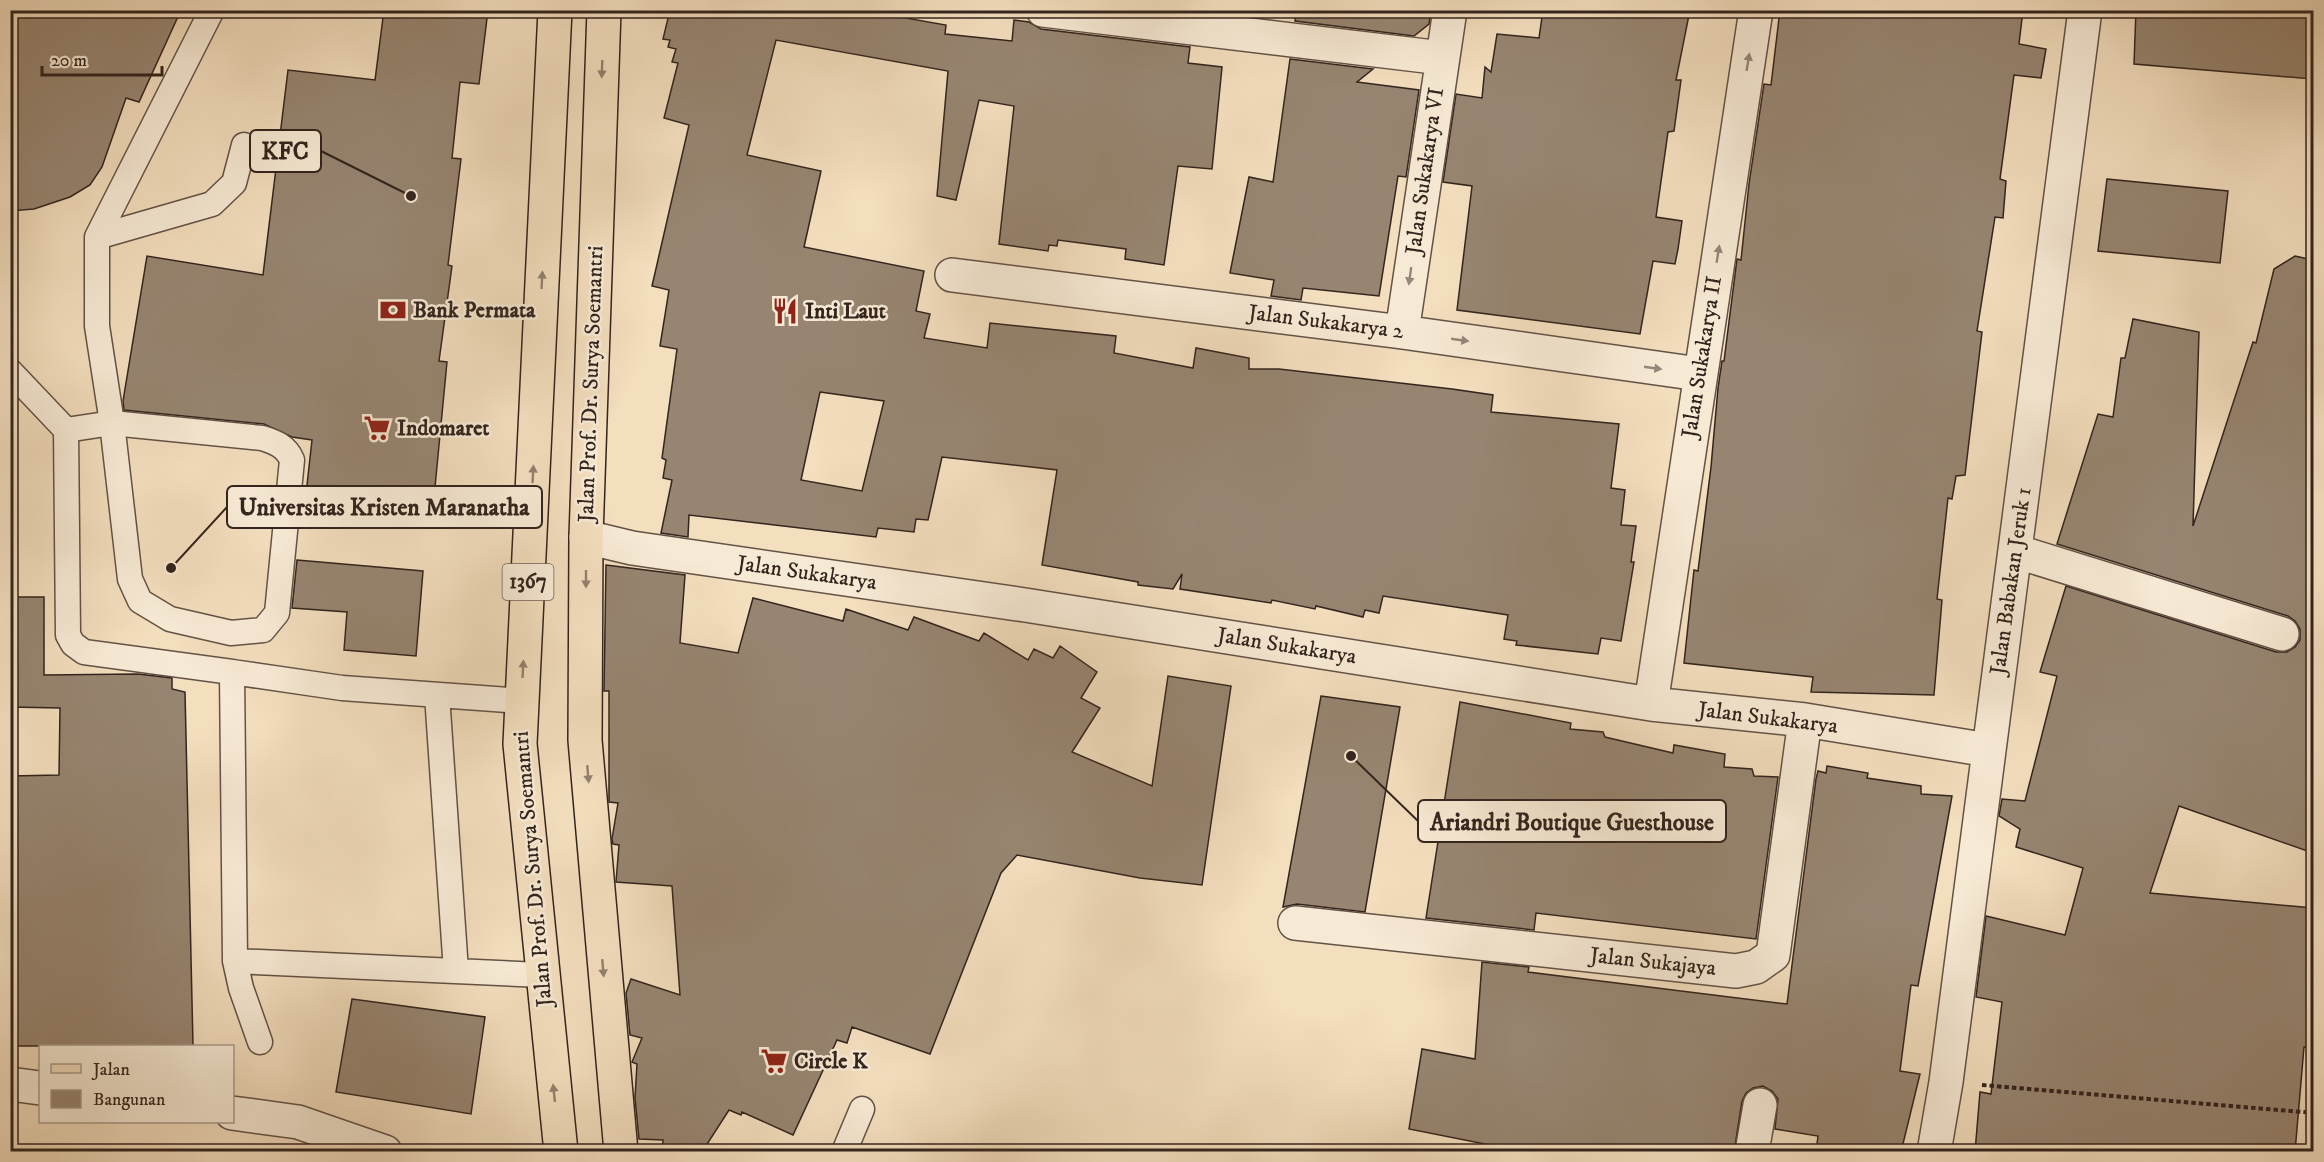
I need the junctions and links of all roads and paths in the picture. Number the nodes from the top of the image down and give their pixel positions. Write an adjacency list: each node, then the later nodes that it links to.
1 (212, 10): 10 (lane)
2 (555, 10): 22 (main road, Jalan Prof. Dr. Surya Soemantri / 1367, one-way to 2)
3 (604, 10): 17 (main road, Jalan Prof. Dr. Surya Soemantri / 1367, one-way to 17)
4 (1043, 10): 8 (street)
5 (1450, 10): 8 (street, Jalan Sukakarya VI)
6 (1756, 10): 14 (street, Jalan Sukakarya II, one-way to 6)
7 (2085, 10): 18 (street, Jalan Babakan Jeruk 1)
8 (1442, 58): 12 (street, Jalan Sukakarya VI, one-way to 12)
9 (244, 146): 10 (lane)
10 (97, 237): 15 (lane)
11 (952, 275): 12 (street, Jalan Sukakarya 2)
12 (1402, 332): 14 (street, Jalan Sukakarya 2, one-way to 14)
13 (10, 371): 16 (lane)
14 (1699, 374): 23 (street, Jalan Sukakarya II)
15 (112, 423): 15 (lane); 16 (lane)
16 (66, 430): 20 (lane)
17 (586, 537): 23 (street, Jalan Sukakarya); 38 (main road, Jalan Prof. Dr. Surya Soemantri / 1367, one-way to 38)
18 (2015, 551): 19 (street); 25 (street, Jalan Babakan Jeruk 1)
19 (2282, 634)
20 (232, 672): 21 (lane); 27 (lane)
21 (437, 695): 22 (lane); 28 (lane)
22 (522, 701): 29 (main road, Jalan Prof. Dr. Surya Soemantri / 1367)
23 (1650, 704): 24 (street, Jalan Sukakarya)
24 (1805, 720): 25 (street, Jalan Sukakarya); 26 (street, Jalan Sukajaya)
25 (1988, 750): 31 (street, Jalan Babakan Jeruk 1)
26 (1295, 923)
27 (235, 961): 28 (lane); 30 (lane)
28 (456, 971): 29 (lane)
29 (541, 975): 37 (main road, Jalan Prof. Dr. Surya Soemantri / 1367, one-way to 29)
30 (260, 1042)
31 (1946, 1082): 35 (path); 41 (street, Jalan Babakan Jeruk 1)
32 (1760, 1105): 40 (street)
33 (862, 1109): 39 (lane)
34 (234, 1113): 36 (street)
35 (2313, 1113)
36 (385, 1152)
37 (561, 1152)
38 (621, 1152)
39 (844, 1152)
40 (1752, 1152)
41 (1934, 1152)

